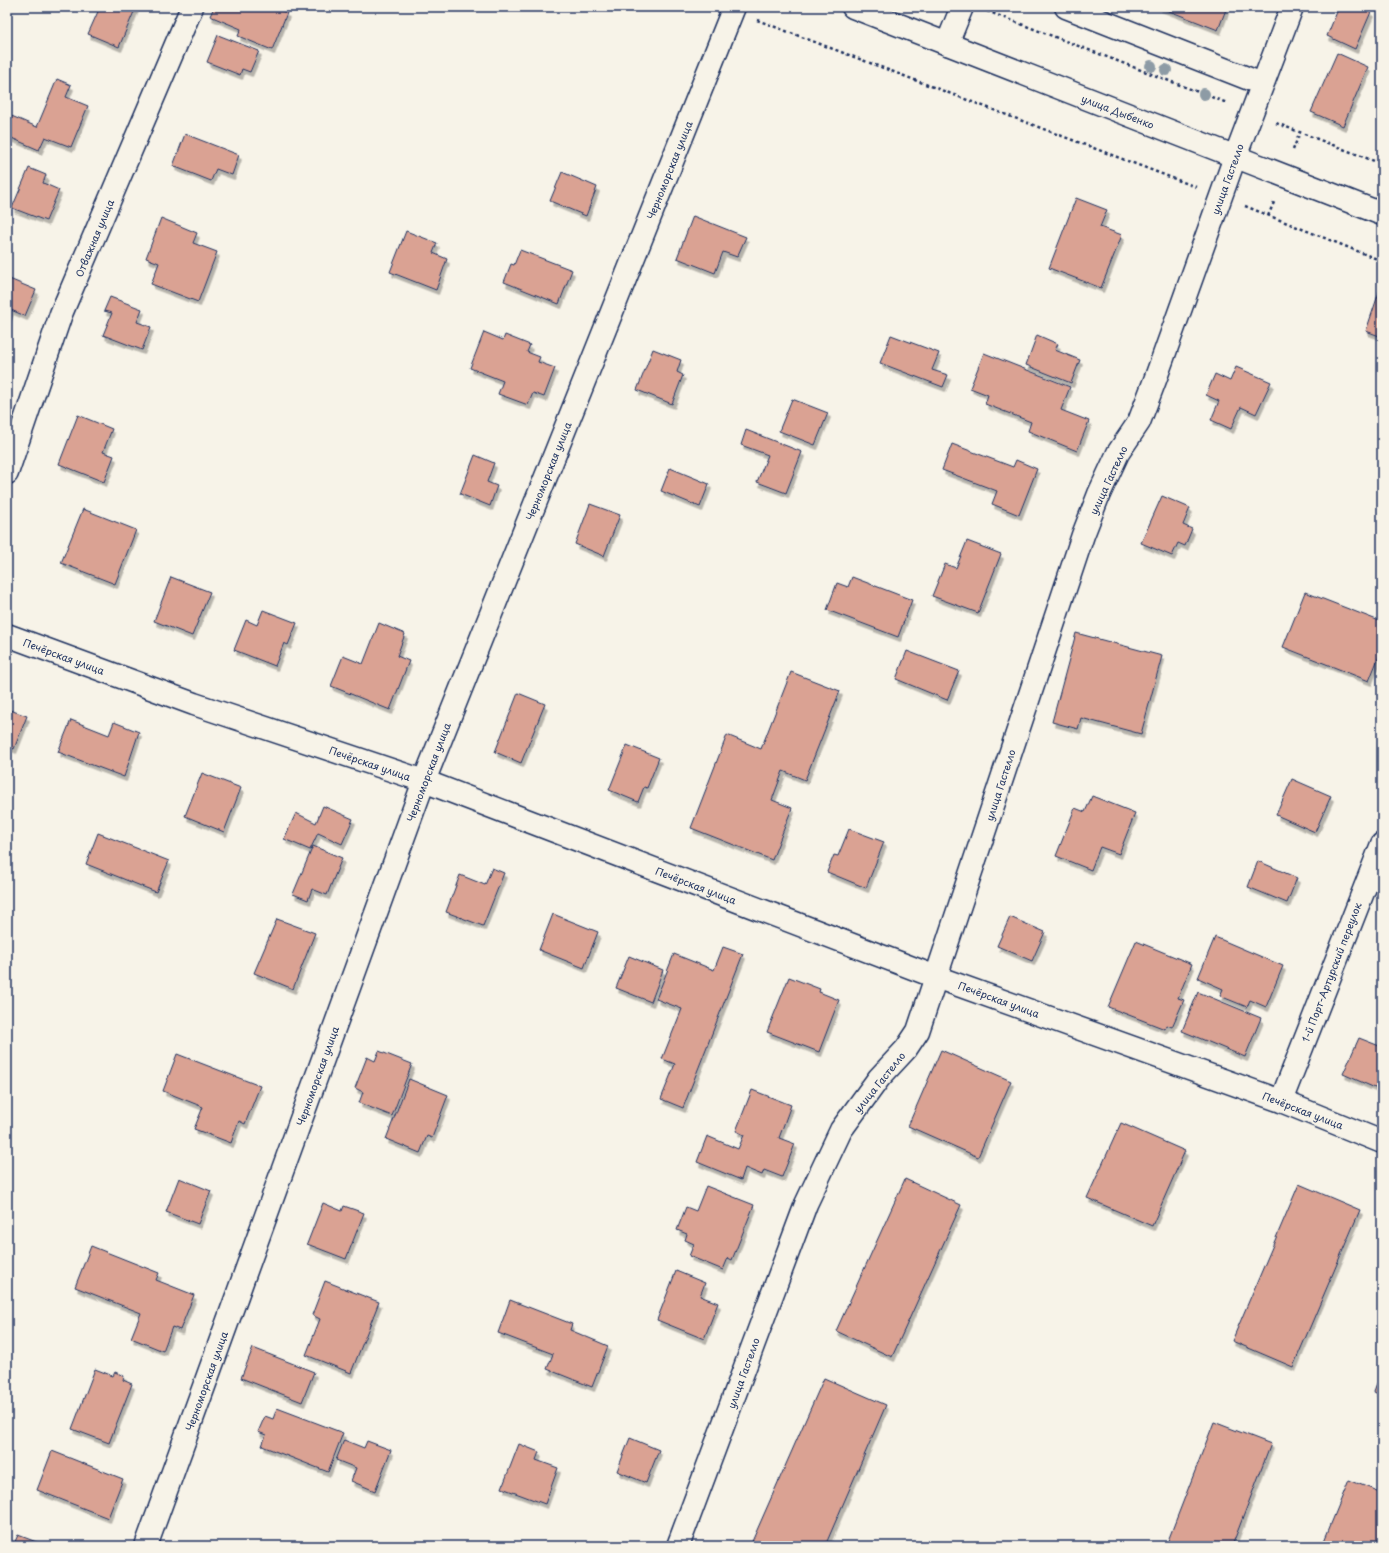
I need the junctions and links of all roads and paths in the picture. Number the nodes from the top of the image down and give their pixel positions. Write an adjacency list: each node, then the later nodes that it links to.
1 (192, 7): 16 (street, Отважная улица)
2 (854, 7): 8 (street, улица Дыбенко)
3 (962, 7): 8 (street)
4 (1066, 7): 9 (street)
5 (1292, 7): 9 (street, улица Гастелло)
6 (733, 9): 13 (path); 18 (street, Черноморская улица)
7 (985, 10): 10 (path)
8 (947, 44): 11 (street, улица Дыбенко)
9 (1262, 84): 10 (street, улица Гастелло)
10 (1251, 113): 11 (street, улица Гастелло); 12 (path)
11 (1235, 157): 13 (street, улица Гастелло); 14 (street, улица Дыбенко)
12 (1382, 164)
13 (1221, 196): 15 (path); 20 (street, улица Гастелло)
14 (1382, 214)
15 (1382, 261)
16 (7, 473)
17 (7, 635): 18 (street, Печёрская улица)
18 (424, 781): 20 (street, Печёрская улица); 23 (street, Черноморская улица)
19 (1382, 844): 21 (street, 1-й Порт-Артурский переулок)
20 (936, 977): 21 (street, Печёрская улица); 24 (street, улица Гастелло)
21 (1281, 1101): 22 (street, Печёрская улица)
22 (1382, 1142)
23 (146, 1546)
24 (678, 1546)

